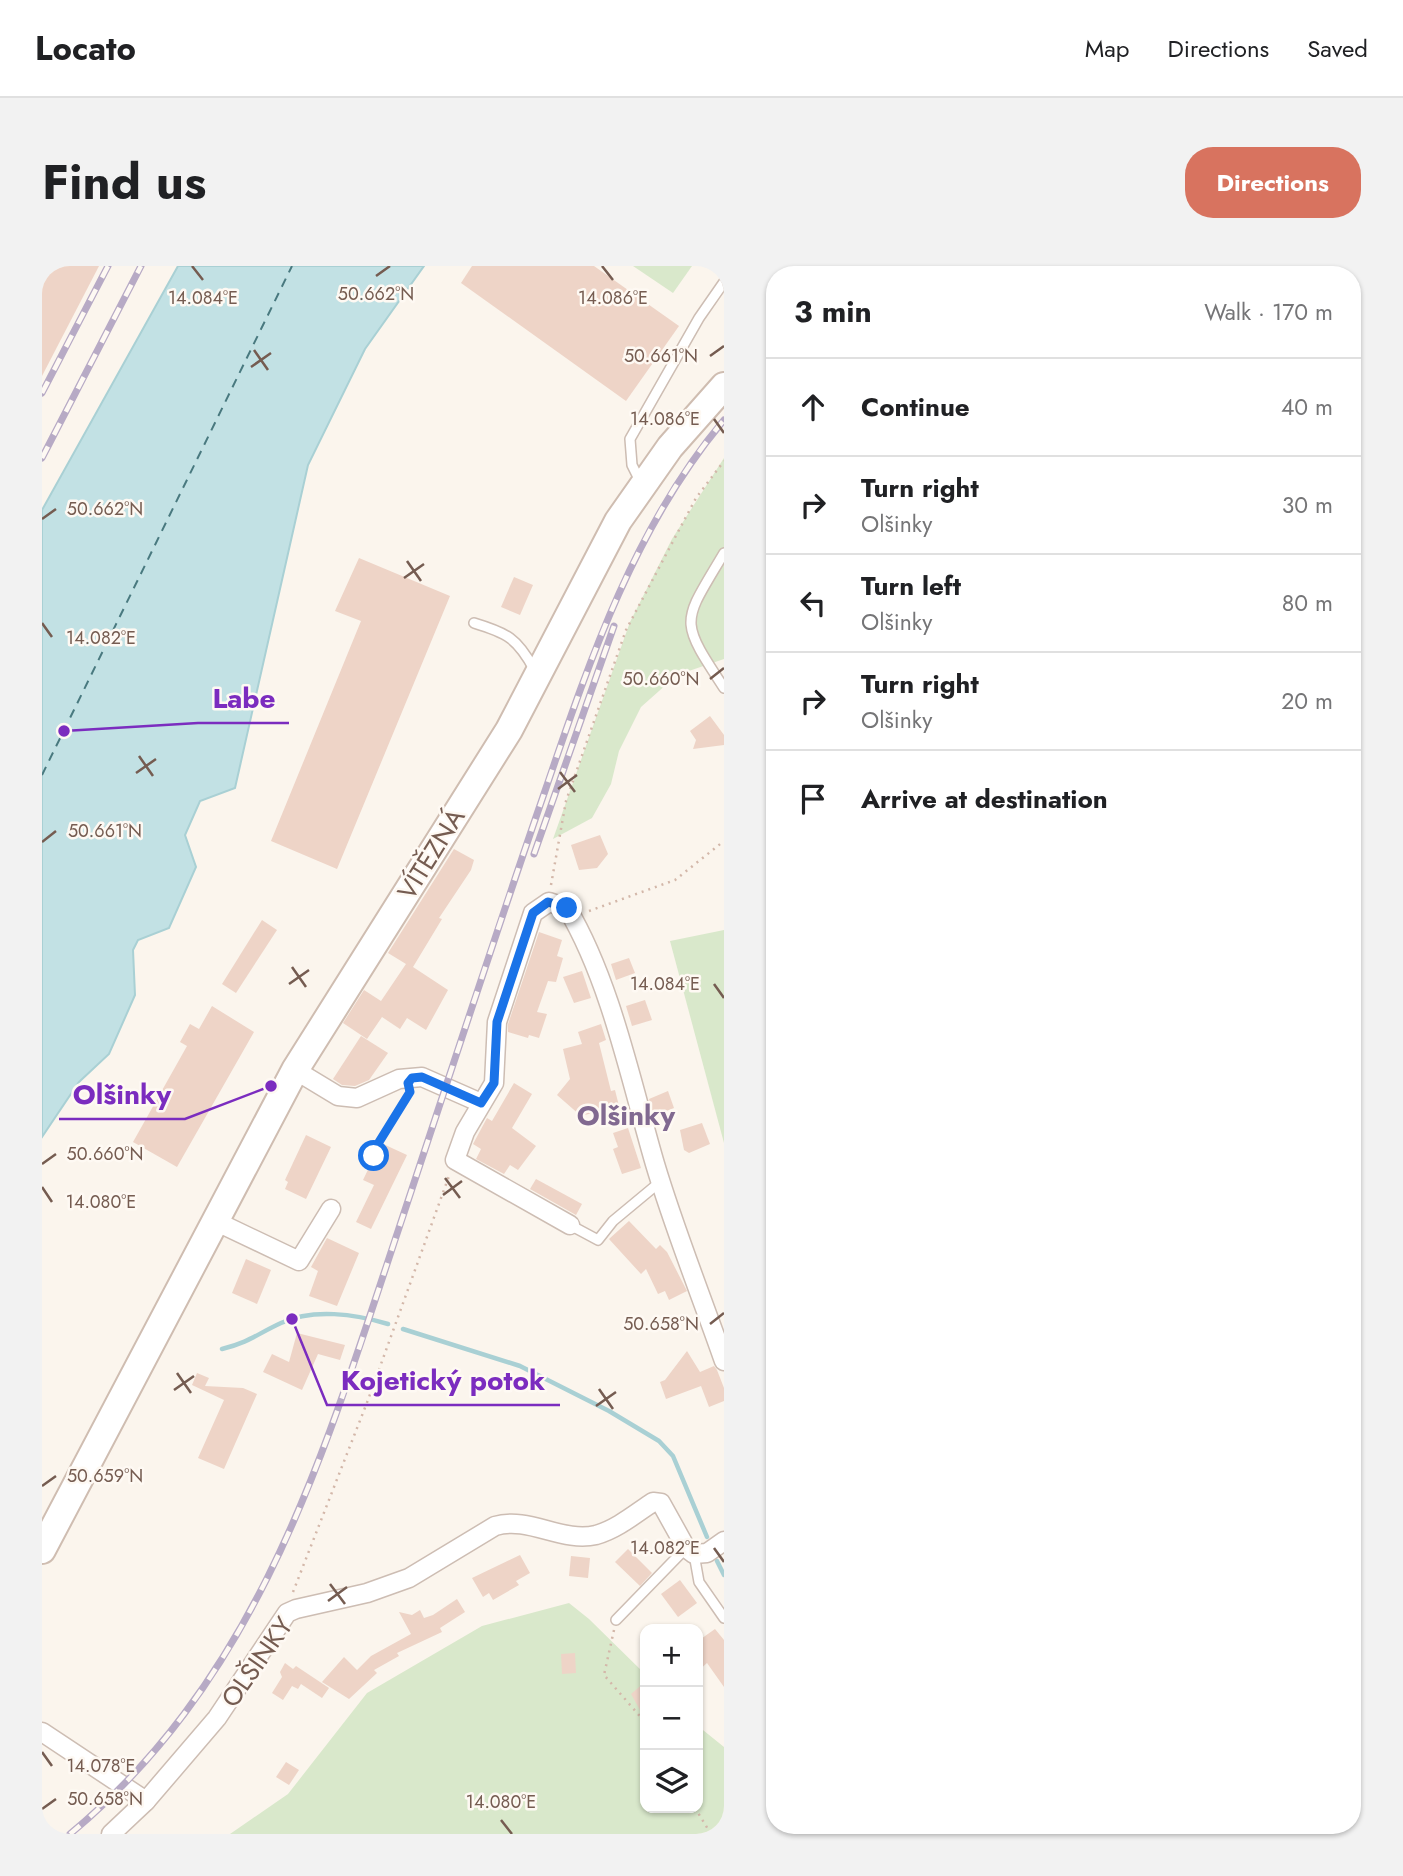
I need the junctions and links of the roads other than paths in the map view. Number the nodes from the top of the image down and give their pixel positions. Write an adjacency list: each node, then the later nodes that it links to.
1 (724, 282): 3 (lane)
2 (724, 386): 3 (main road, VÍTĚZNÁ)
3 (642, 485): 6 (main road, VÍTĚZNÁ)
4 (724, 553): 7 (lane)
5 (474, 623): 6 (lane)
6 (539, 676): 8 (main road, VÍTĚZNÁ)
7 (724, 688)
8 (295, 1070): 9 (street); 12 (main road, VÍTĚZNÁ)
9 (481, 1103): 10 (street); 13 (street)
10 (660, 1182): 13 (lane); 14 (street)
11 (331, 1209): 12 (street)
12 (215, 1221): 16 (main road, VÍTĚZNÁ)
13 (570, 1225)
14 (724, 1360)
15 (724, 1541): 17 (street)
16 (42, 1550)
17 (690, 1551): 18 (lane, OLŠINKY); 19 (lane); 21 (street, OLŠINKY)
18 (724, 1618)
19 (617, 1620)
20 (42, 1732): 21 (street)
21 (146, 1801): 22 (street, OLŠINKY)
22 (111, 1834)

